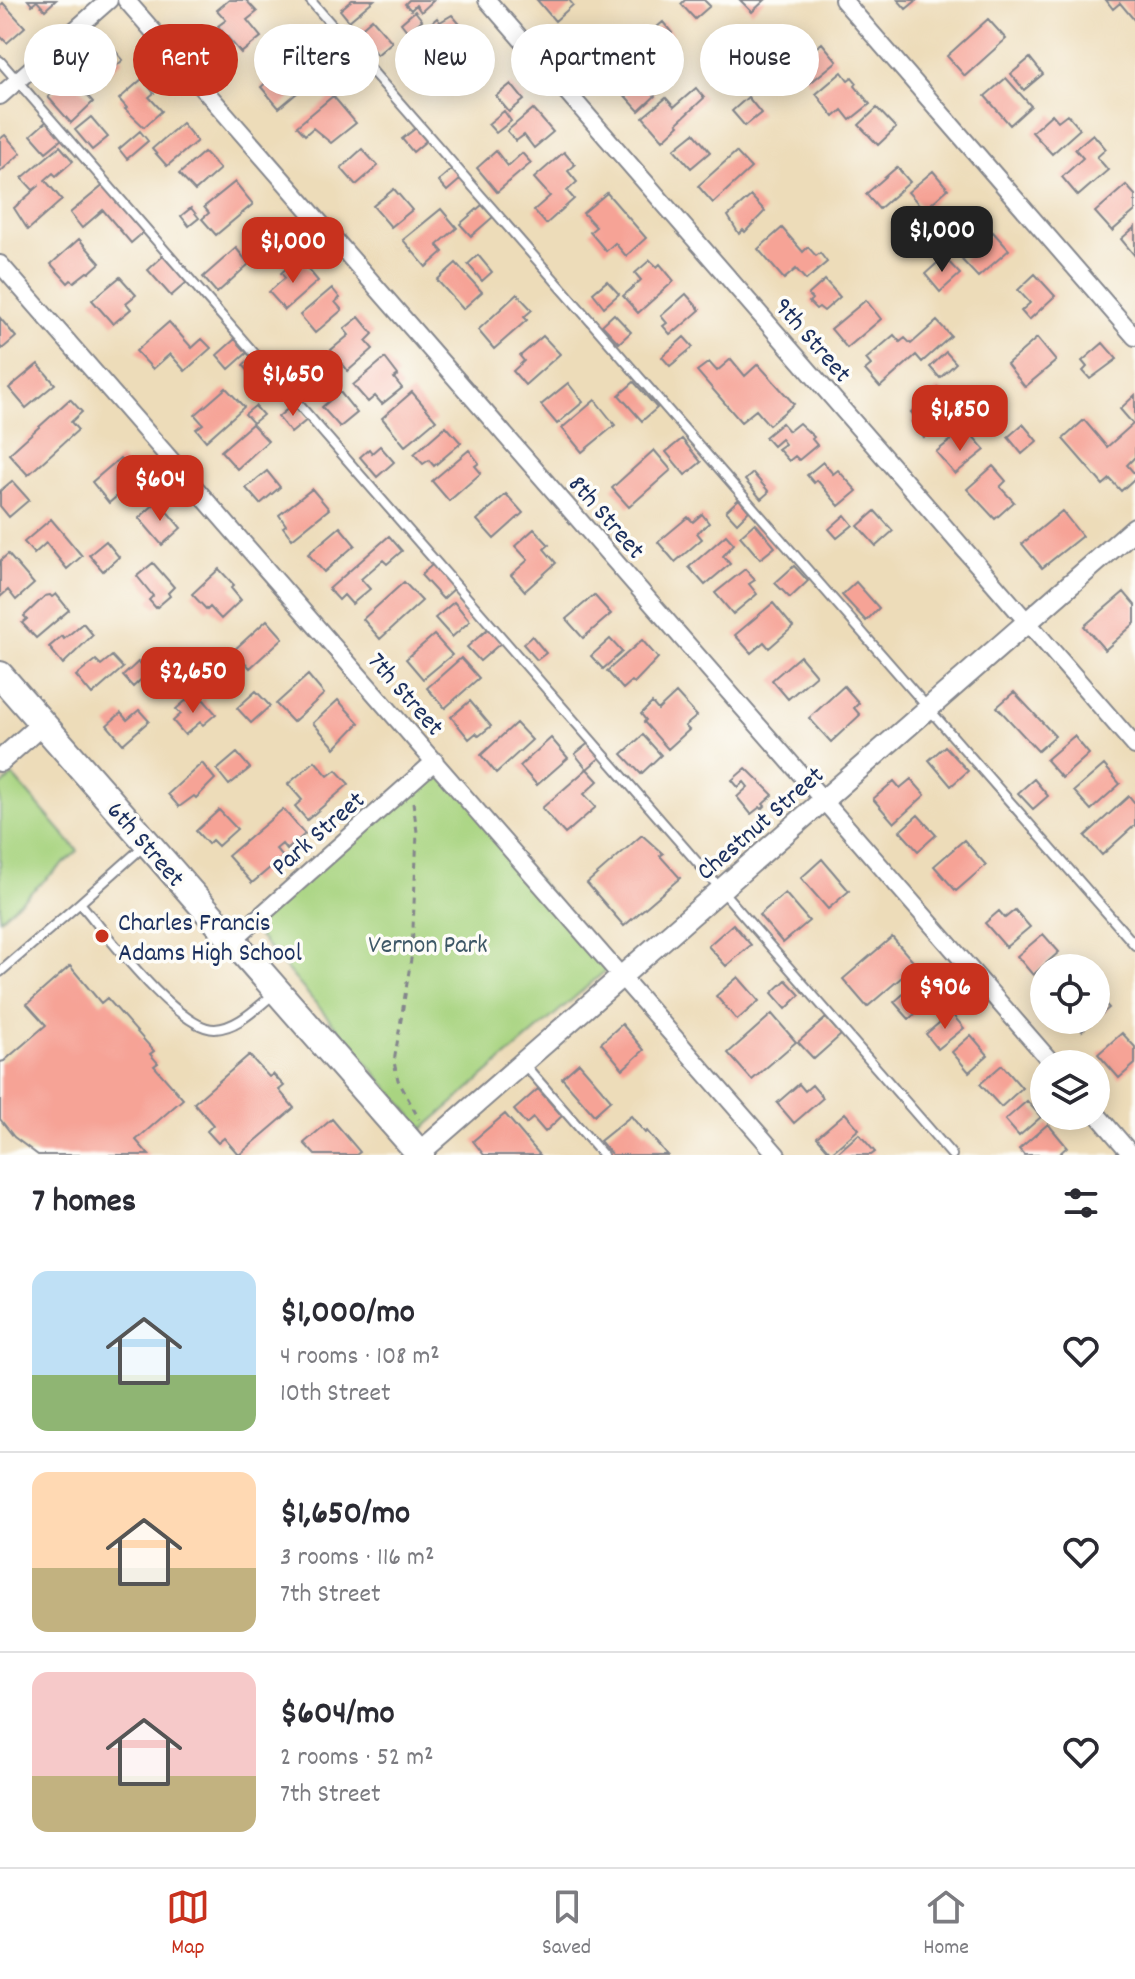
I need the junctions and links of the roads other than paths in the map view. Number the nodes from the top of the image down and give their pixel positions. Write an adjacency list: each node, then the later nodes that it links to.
1 (109, 0): 7 (street)
2 (126, 0): 19 (street, 8th Street)
3 (310, 0): 14 (lane)
4 (487, 0): 12 (street, 9th Street)
5 (843, 0): 10 (street)
6 (0, 61): 7 (lane)
7 (17, 81): 8 (street); 21 (lane)
8 (0, 96)
9 (0, 264): 18 (street, 7th Street)
10 (1135, 337)
11 (1133, 535): 12 (street, Chestnut Street)
12 (1027, 622): 14 (street, Chestnut Street); 16 (street, 9th Street)
13 (0, 675): 15 (main road, 6th Street)
14 (928, 709): 19 (street, Chestnut Street); 24 (lane)
15 (42, 724): 17 (street); 20 (main road, 6th Street)
16 (1135, 746)
17 (0, 761)
18 (435, 761): 23 (street, Park Street); 26 (street, 7th Street)
19 (824, 801): 21 (street, Chestnut Street); 28 (street, 8th Street)
20 (148, 843): 22 (lane); 23 (main road, 6th Street)
21 (721, 890): 26 (street, Chestnut Street); 34 (lane)
22 (80, 903): 25 (lane); 27 (lane)
23 (233, 940): 27 (main road, 6th Street)
24 (1135, 945)
25 (0, 972)
26 (622, 976): 29 (street, Chestnut Street); 33 (street, 7th Street)
27 (277, 991): 31 (main road, 6th Street)
28 (1041, 1050)
29 (523, 1062): 31 (street, Chestnut Street); 32 (lane)
30 (1110, 1129): 35 (street)
31 (416, 1151)
32 (603, 1155)
33 (777, 1155)
34 (952, 1155)
35 (1132, 1155)

